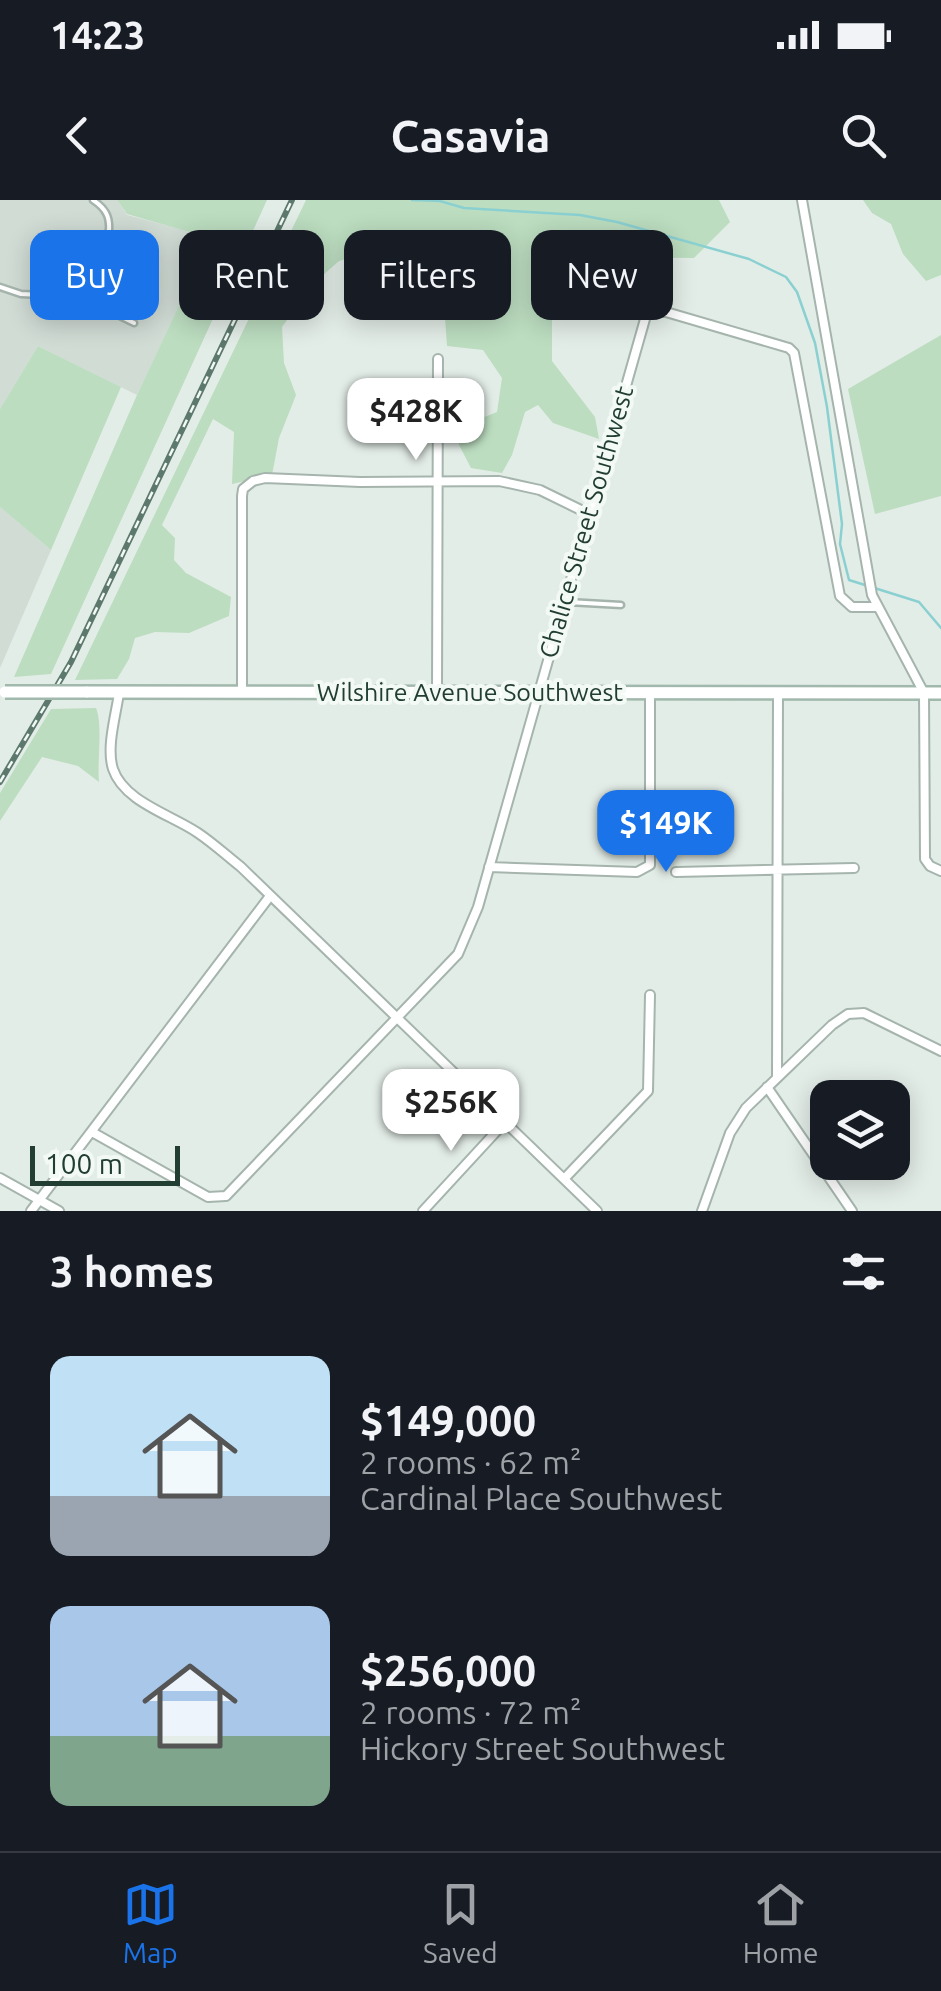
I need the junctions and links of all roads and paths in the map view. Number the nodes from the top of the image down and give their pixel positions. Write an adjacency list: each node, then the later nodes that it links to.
1 (94, 200): 5 (lane)
2 (802, 200): 11 (street)
3 (0, 288): 4 (lane)
4 (30, 294)
5 (134, 323)
6 (438, 358): 7 (street)
7 (437, 482): 8 (street); 14 (street); 15 (street)
8 (588, 514): 9 (street, Chalice Street Southwest); 11 (street, Chalice Street Southwest)
9 (564, 601): 10 (lane); 16 (street, Chalice Street Southwest)
10 (622, 604)
11 (877, 607): 19 (street)
12 (3, 692): 13 (street, Wilshire Avenue Southwest, bridge)
13 (119, 692): 14 (street, Wilshire Avenue Southwest); 26 (street)
14 (242, 692): 15 (street, Wilshire Avenue Southwest)
15 (436, 692): 16 (street, Wilshire Avenue Southwest)
16 (538, 692): 17 (street, Wilshire Avenue Southwest); 21 (street, Chalice Street Southwest)
17 (650, 693): 18 (street, Wilshire Avenue Southwest); 21 (street)
18 (778, 693): 19 (street, Wilshire Avenue Southwest); 23 (street)
19 (924, 693): 20 (street, Wilshire Avenue Southwest); 24 (street)
20 (941, 693)
21 (489, 867): 28 (street, Chalice Street Southwest)
22 (854, 868): 23 (street)
23 (778, 870): 25 (street); 30 (street)
24 (941, 871)
25 (676, 872)
26 (270, 896): 28 (street); 33 (street)
27 (650, 995): 35 (street)
28 (397, 1018): 32 (street); 33 (street, Chalice Street Southwest)
29 (941, 1050): 30 (street)
30 (777, 1077): 31 (street)
31 (766, 1087): 41 (street); 42 (street)
32 (506, 1122): 35 (street); 39 (street)
33 (92, 1132): 36 (street)
34 (0, 1178): 36 (street)
35 (564, 1179): 40 (street)
36 (40, 1200): 37 (street); 38 (street)
37 (31, 1211)
38 (59, 1211)
39 (423, 1211)
40 (597, 1211)
41 (702, 1211)
42 (852, 1211)

